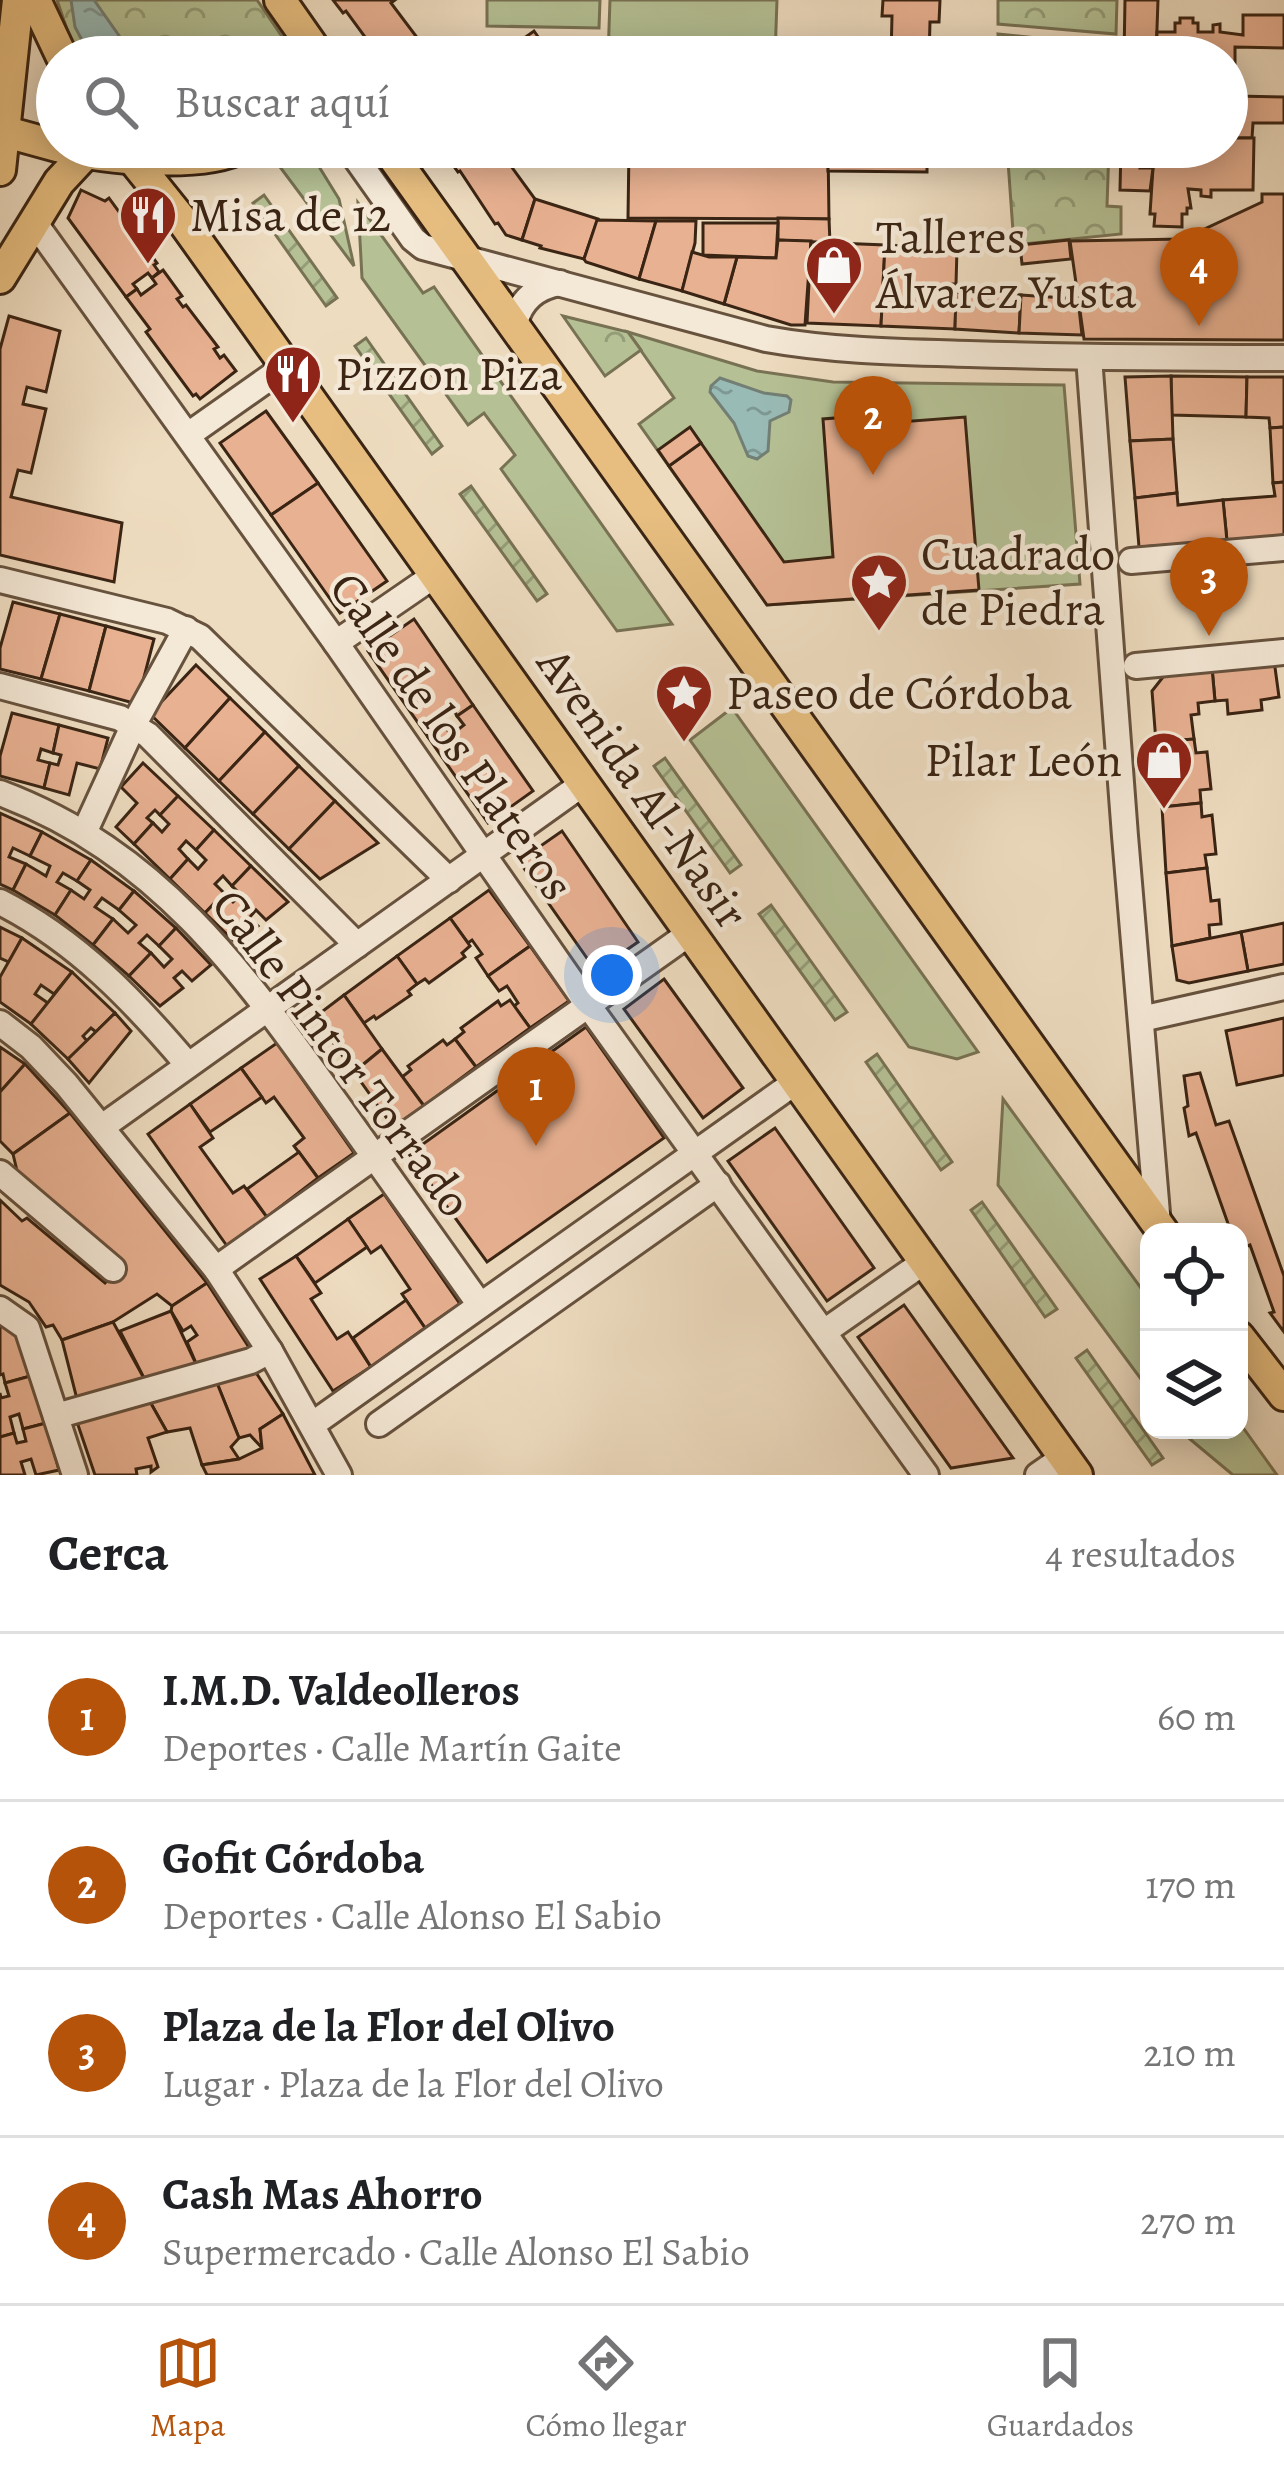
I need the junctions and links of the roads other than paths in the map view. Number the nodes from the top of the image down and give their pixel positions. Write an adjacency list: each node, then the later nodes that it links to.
1 (6, 0): 5 (street)
2 (18, 0): 8 (main road)
3 (35, 0): 6 (main road)
4 (280, 0): 7 (main road)
5 (0, 15)
6 (52, 36)
7 (304, 36)
8 (3, 130): 9 (main road); 14 (main road)
9 (36, 140)
10 (63, 168): 15 (main road)
11 (140, 168): 22 (main road, Avenida Al-Nasir)
12 (363, 168): 16 (street)
13 (402, 168): 16 (main road)
14 (0, 170)
15 (34, 222): 17 (main road); 23 (street, Calle de los Plateros)
16 (469, 259): 18 (street); 19 (main road)
17 (0, 278)
18 (560, 283): 19 (street); 20 (street)
19 (515, 324): 54 (main road)
20 (1088, 357): 21 (street); 45 (street)
21 (1284, 358)
22 (286, 365): 23 (street); 26 (main road, Avenida Al-Nasir)
23 (188, 435): 29 (street, Calle de los Plateros)
24 (1284, 548): 25 (street)
25 (1131, 561)
26 (435, 575): 29 (street); 34 (main road, Avenida Al-Nasir)
27 (0, 580): 28 (street)
28 (186, 629): 33 (street); 38 (street)
29 (337, 643): 37 (street, Calle de los Plateros)
30 (1284, 652): 31 (street)
31 (1136, 666)
32 (0, 686): 33 (street)
33 (134, 724): 36 (street); 41 (street)
34 (584, 783): 37 (street); 40 (main road, Avenida Al-Nasir)
35 (0, 794): 36 (street, Calle Pintor Torrado)
36 (84, 832): 44 (street, Calle Pintor Torrado)
37 (484, 854): 38 (street); 43 (street, Calle de los Plateros)
38 (448, 880): 41 (street)
39 (0, 902): 47 (street)
40 (690, 933): 43 (street); 48 (main road, Avenida Al-Nasir)
41 (357, 945): 44 (street)
42 (1284, 987): 45 (street)
43 (588, 1005): 50 (street, Calle de los Plateros); 51 (street)
44 (268, 1008): 47 (street); 51 (street, Calle Pintor Torrado)
45 (1141, 1019): 55 (street)
46 (0, 1022): 49 (street)
47 (188, 1065): 49 (street)
48 (797, 1081): 50 (street); 56 (main road, Avenida Al-Nasir)
49 (103, 1127): 59 (street)
50 (696, 1153): 53 (street, Calle de los Plateros); 57 (street)
51 (374, 1157): 59 (street); 61 (street, Calle Pintor Torrado)
52 (0, 1173): 58 (street)
53 (718, 1184): 60 (street); 63 (street, Calle de los Plateros)
54 (1157, 1223)
55 (1160, 1223)
56 (924, 1262): 63 (street); 70 (main road, Avenida Al-Nasir)
57 (534, 1267): 60 (street); 61 (street)
58 (113, 1269)
59 (216, 1269): 65 (street)
60 (554, 1298): 69 (street)
61 (480, 1306): 68 (street)
62 (0, 1309): 67 (street)
63 (824, 1332): 73 (street, Calle de los Plateros)
64 (1248, 1349): 66 (main road)
65 (270, 1351): 67 (street); 68 (street)
66 (1284, 1395)
67 (56, 1416): 71 (street)
68 (313, 1424): 72 (street)
69 (379, 1424)
70 (1071, 1466): 74 (street)
71 (75, 1475)
72 (339, 1475)
73 (926, 1475)
74 (1038, 1475)

